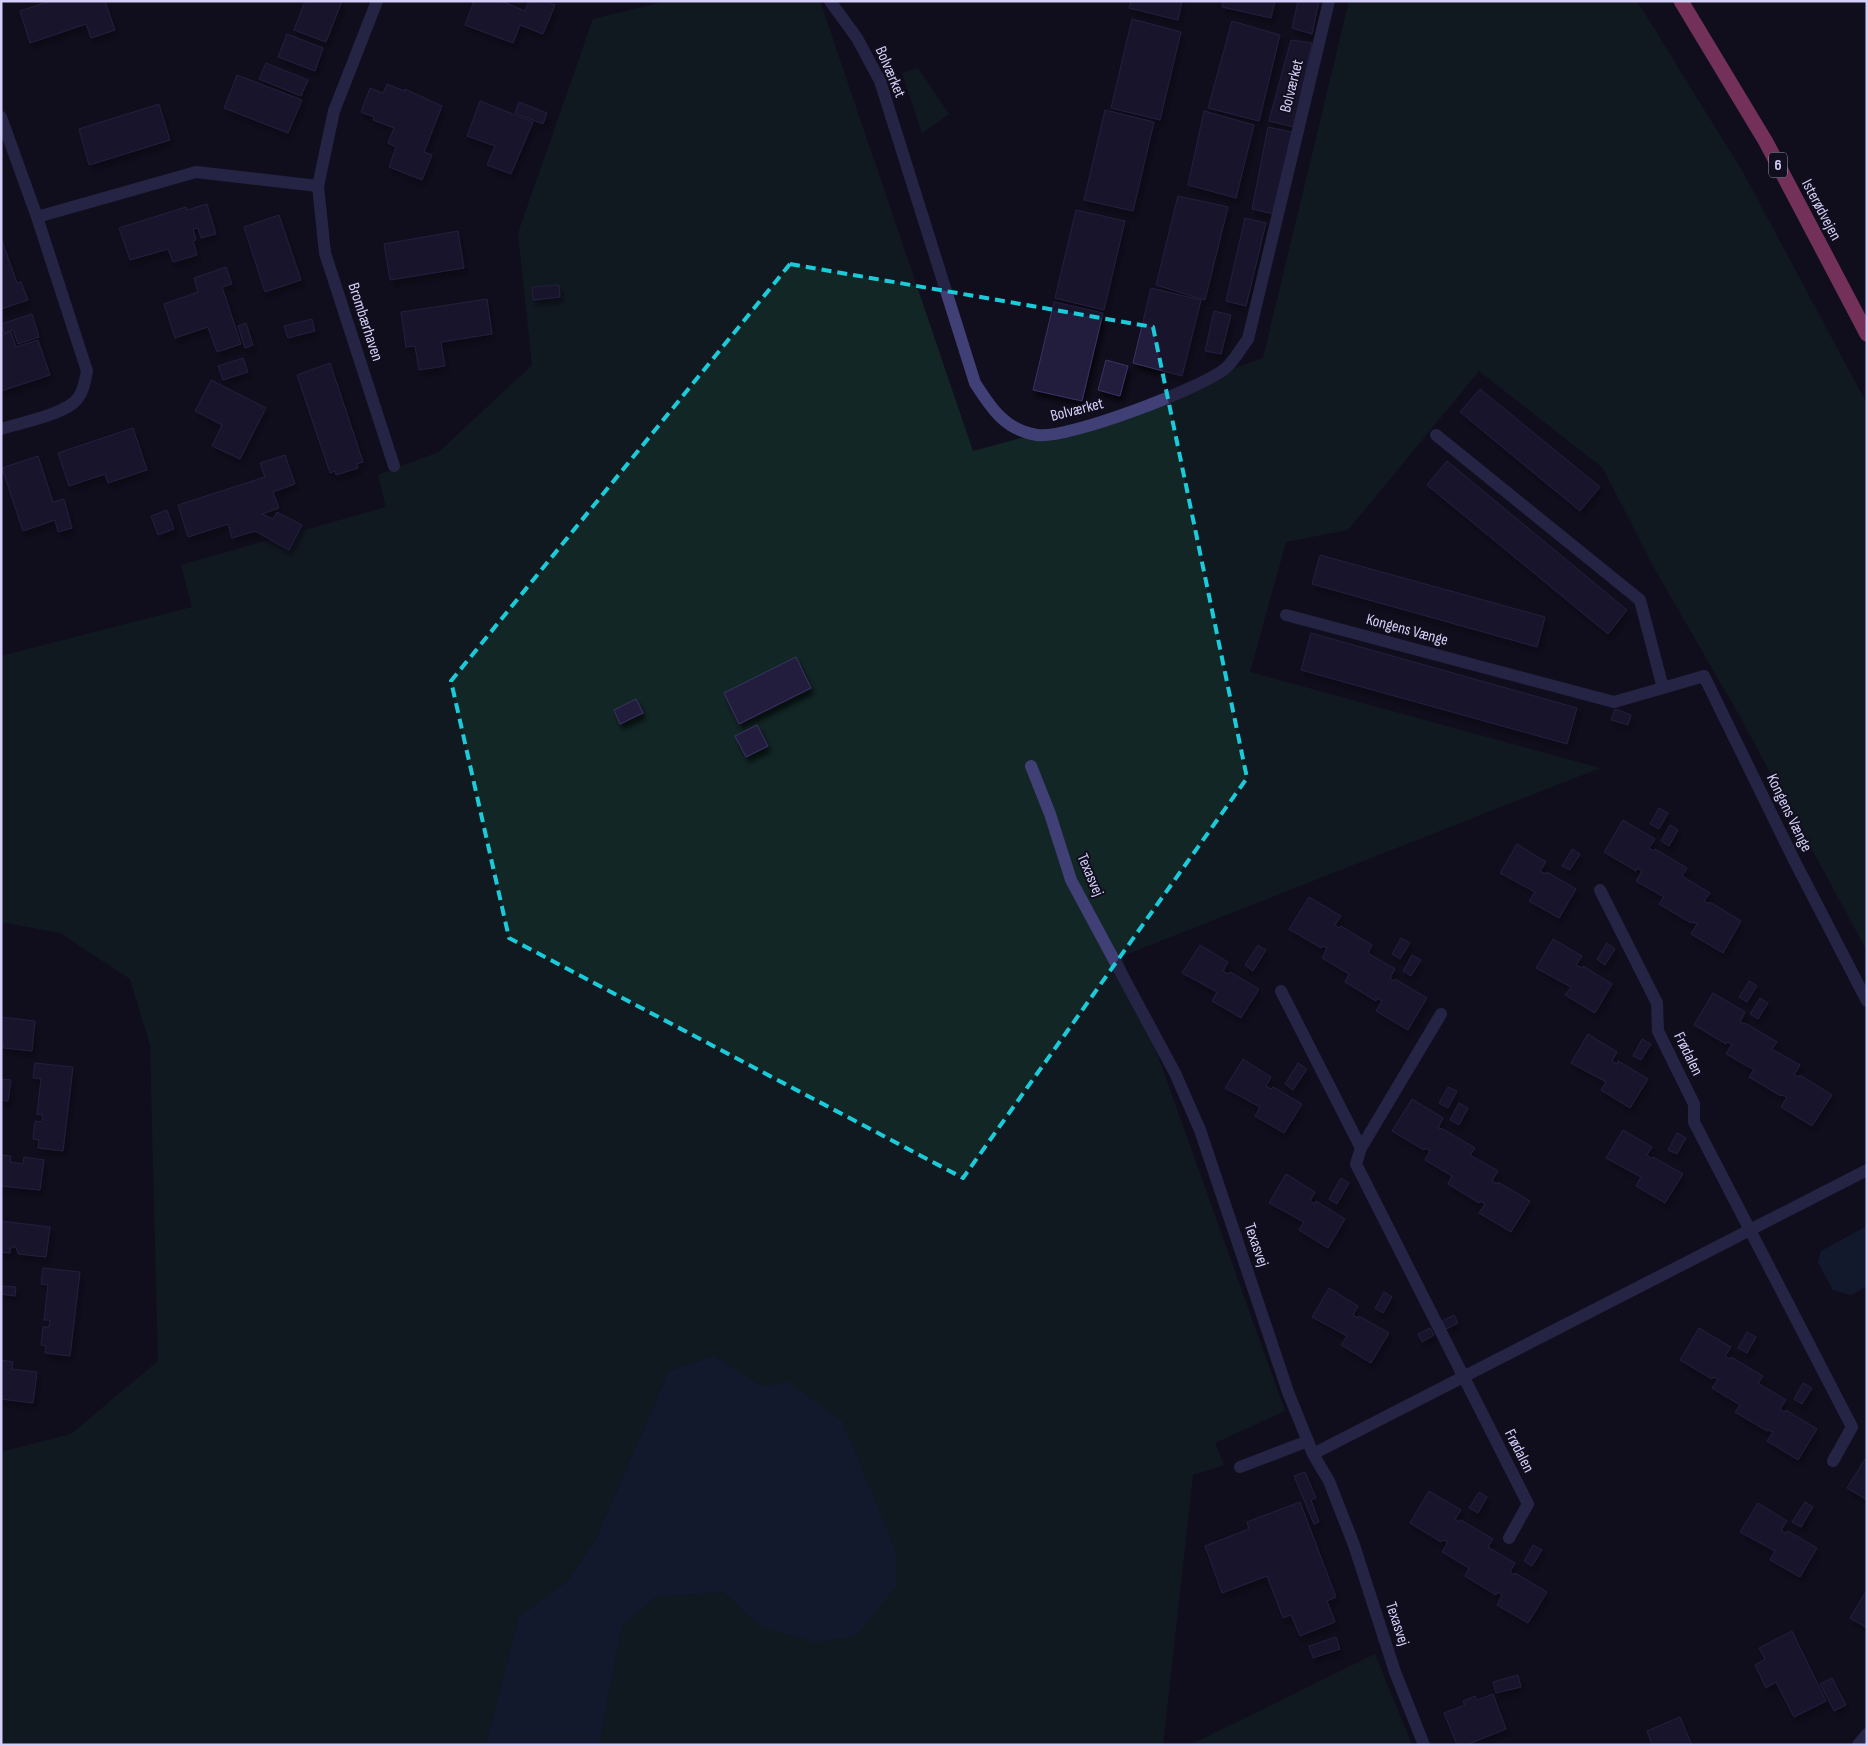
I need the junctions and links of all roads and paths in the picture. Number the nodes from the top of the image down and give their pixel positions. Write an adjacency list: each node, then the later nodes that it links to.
1 (377, 1): 6 (street, Brombærhaven)
2 (830, 1): 3 (street, Bolværket)
3 (1329, 1)
4 (1681, 1): 8 (highway, Isterødvejen / 6)
5 (1, 117): 7 (street)
6 (318, 186): 7 (street); 11 (street, Brombærhaven)
7 (37, 217): 9 (street)
8 (1867, 334)
9 (1, 429)
10 (1436, 435): 13 (street)
11 (394, 466)
12 (1286, 615): 13 (street, Kongens Vænge)
13 (1663, 688): 17 (street, Kongens Vænge)
14 (1031, 766): 23 (street, Texasvej)
15 (1600, 890): 21 (street, Frødalen)
16 (1281, 991): 19 (street)
17 (1867, 1001)
18 (1441, 1014): 19 (street, Frødalen)
19 (1361, 1148): 22 (street, Frødalen)
20 (1867, 1170): 21 (street)
21 (1750, 1230): 22 (street); 25 (street, Frødalen)
22 (1463, 1377): 24 (street); 27 (street, Frødalen)
23 (1308, 1441): 24 (street, Texasvej); 26 (street)
24 (1313, 1454): 29 (street, Texasvej)
25 (1833, 1461)
26 (1240, 1467)
27 (1509, 1538)
28 (1867, 1734): 30 (street)
29 (1424, 1745)
30 (1858, 1745)

